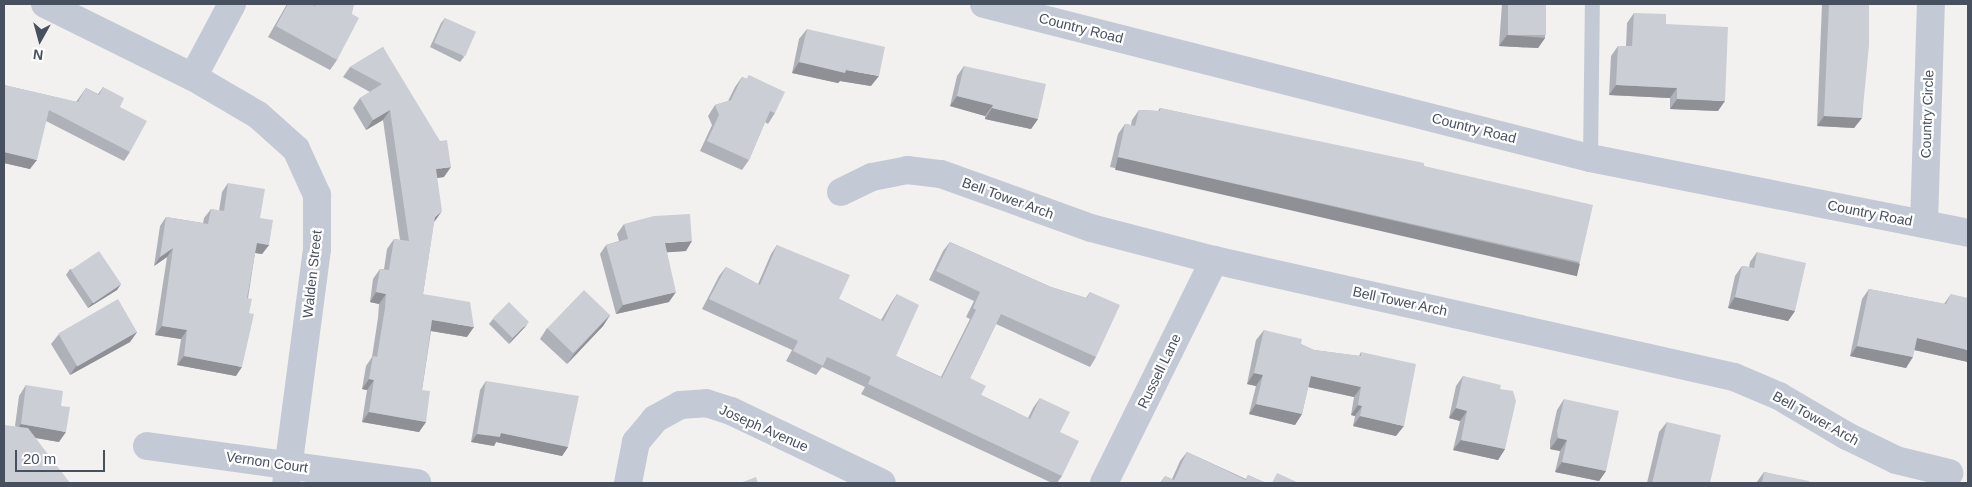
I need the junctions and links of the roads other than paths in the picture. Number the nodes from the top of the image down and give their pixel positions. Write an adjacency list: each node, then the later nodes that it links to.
1 (45, 4): 6 (street, Walden Street)
2 (232, 4): 6 (street)
3 (984, 4): 7 (street, Country Road)
4 (1592, 4): 7 (lane)
5 (1931, 4): 9 (street, Country Circle)
6 (193, 77): 14 (street, Walden Street)
7 (1590, 158): 9 (street, Country Road)
8 (841, 192): 11 (street, Bell Tower Arch)
9 (1924, 224): 10 (street, Country Road)
10 (1968, 233)
11 (1214, 260): 13 (street, Bell Tower Arch); 18 (street, Russell Lane)
12 (147, 446): 14 (street, Vernon Court)
13 (1950, 473)
14 (287, 474): 15 (street, Vernon Court)
15 (417, 483)
16 (628, 483): 17 (street, Joseph Avenue)
17 (882, 483)
18 (1104, 483)

